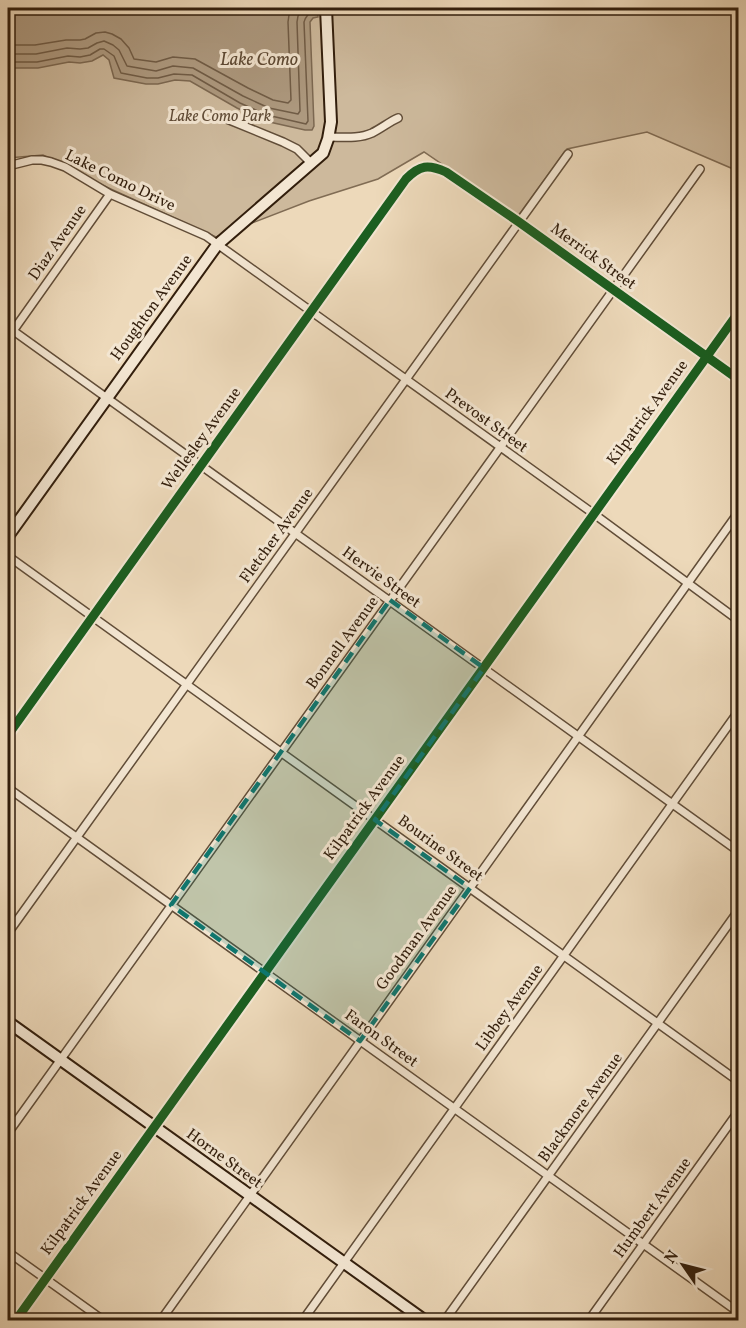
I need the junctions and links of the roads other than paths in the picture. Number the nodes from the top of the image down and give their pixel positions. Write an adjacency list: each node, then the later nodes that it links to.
1 (326, 8): 4 (street, Houghton Avenue)
2 (222, 117): 6 (street)
3 (398, 118): 4 (street)
4 (328, 137): 6 (street, Houghton Avenue)
5 (568, 154): 11 (street, Fletcher Avenue)
6 (311, 163): 12 (street, Houghton Avenue)
7 (8, 166): 10 (street, Lake Como Drive)
8 (427, 166): 11 (street, Merrick Street); 14 (street, Wellesley Avenue)
9 (700, 169): 13 (street, Bonnell Avenue)
10 (110, 194): 12 (street, Lake Como Drive); 16 (street, Diaz Avenue)
11 (519, 222): 13 (street, Merrick Street); 20 (street, Fletcher Avenue)
12 (217, 245): 14 (street, Prevost Street); 21 (street, Houghton Avenue)
13 (613, 289): 18 (street, Merrick Street); 22 (street, Bonnell Avenue)
14 (311, 312): 20 (street, Prevost Street); 23 (street, Wellesley Avenue)
15 (738, 313): 18 (street, Kilpatrick Avenue)
16 (10, 329): 17 (street, Diaz Avenue); 21 (street, Hervie Street)
17 (8, 338)
18 (707, 357): 19 (street, Merrick Street); 25 (street, Kilpatrick Avenue)
19 (738, 379)
20 (406, 380): 22 (street, Prevost Street); 26 (street, Fletcher Avenue)
21 (107, 398): 23 (street, Hervie Street); 27 (street, Houghton Avenue)
22 (500, 447): 25 (street, Prevost Street); 30 (street, Bonnell Avenue)
23 (202, 466): 26 (street, Hervie Street); 31 (street, Wellesley Avenue)
24 (738, 513): 29 (street, Goodman Avenue)
25 (594, 514): 29 (street, Prevost Street); 33 (street, Kilpatrick Avenue)
26 (296, 533): 30 (street, Hervie Street); 34 (street, Fletcher Avenue)
27 (8, 536)
28 (8, 556): 31 (street, Bourine Street)
29 (687, 584): 32 (street, Prevost Street); 37 (street, Goodman Avenue)
30 (390, 600): 33 (street, Hervie Street); 38 (street, Bonnell Avenue)
31 (93, 618): 34 (street, Bourine Street); 36 (street, Wellesley Avenue)
32 (738, 620)
33 (484, 668): 37 (street, Hervie Street); 41 (street, Kilpatrick Avenue)
34 (186, 685): 38 (street, Bourine Street); 42 (street, Fletcher Avenue)
35 (738, 712): 40 (street, Libbey Avenue)
36 (8, 735)
37 (578, 735): 40 (street, Hervie Street); 44 (street, Goodman Avenue)
38 (281, 753): 41 (street, Bourine Street); 45 (street, Bonnell Avenue)
39 (8, 788): 42 (street, Faron Street)
40 (673, 803): 43 (street, Hervie Street); 48 (street, Libbey Avenue)
41 (375, 820): 44 (street, Bourine Street); 49 (street, Kilpatrick Avenue)
42 (77, 837): 45 (street, Faron Street); 47 (street, Fletcher Avenue)
43 (738, 851)
44 (470, 888): 48 (street, Bourine Street); 52 (street, Goodman Avenue)
45 (171, 905): 49 (street, Faron Street); 53 (street, Bonnell Avenue)
46 (738, 911): 51 (street, Blackmore Avenue)
47 (8, 933)
48 (564, 956): 51 (street, Bourine Street); 55 (street, Libbey Avenue)
49 (265, 973): 52 (street, Faron Street); 57 (street, Kilpatrick Avenue)
50 (8, 1022): 53 (street, Horne Street)
51 (658, 1023): 54 (street, Bourine Street); 59 (street, Blackmore Avenue)
52 (360, 1041): 55 (street, Faron Street); 60 (street, Goodman Avenue)
53 (60, 1060): 57 (street, Horne Street); 58 (street, Bonnell Avenue)
54 (738, 1082)
55 (455, 1109): 59 (street, Faron Street); 63 (street, Libbey Avenue)
56 (738, 1112): 61 (street, Humbert Avenue)
57 (154, 1127): 60 (street, Horne Street); 64 (street, Kilpatrick Avenue)
58 (8, 1133)
59 (548, 1176): 61 (street, Faron Street); 71 (street, Blackmore Avenue)
60 (250, 1196): 63 (street, Horne Street); 68 (street, Goodman Avenue)
61 (643, 1244): 65 (street, Faron Street); 72 (street, Humbert Avenue)
62 (8, 1252): 64 (street)
63 (344, 1263): 69 (street, Libbey Avenue); 70 (street, Horne Street)
64 (45, 1279): 66 (street, Kilpatrick Avenue); 67 (street)
65 (738, 1312): 73 (street)
66 (16, 1320)
67 (103, 1320)
68 (161, 1320)
69 (303, 1320)
70 (424, 1320)
71 (445, 1320)
72 (588, 1320)
73 (732, 1320)

